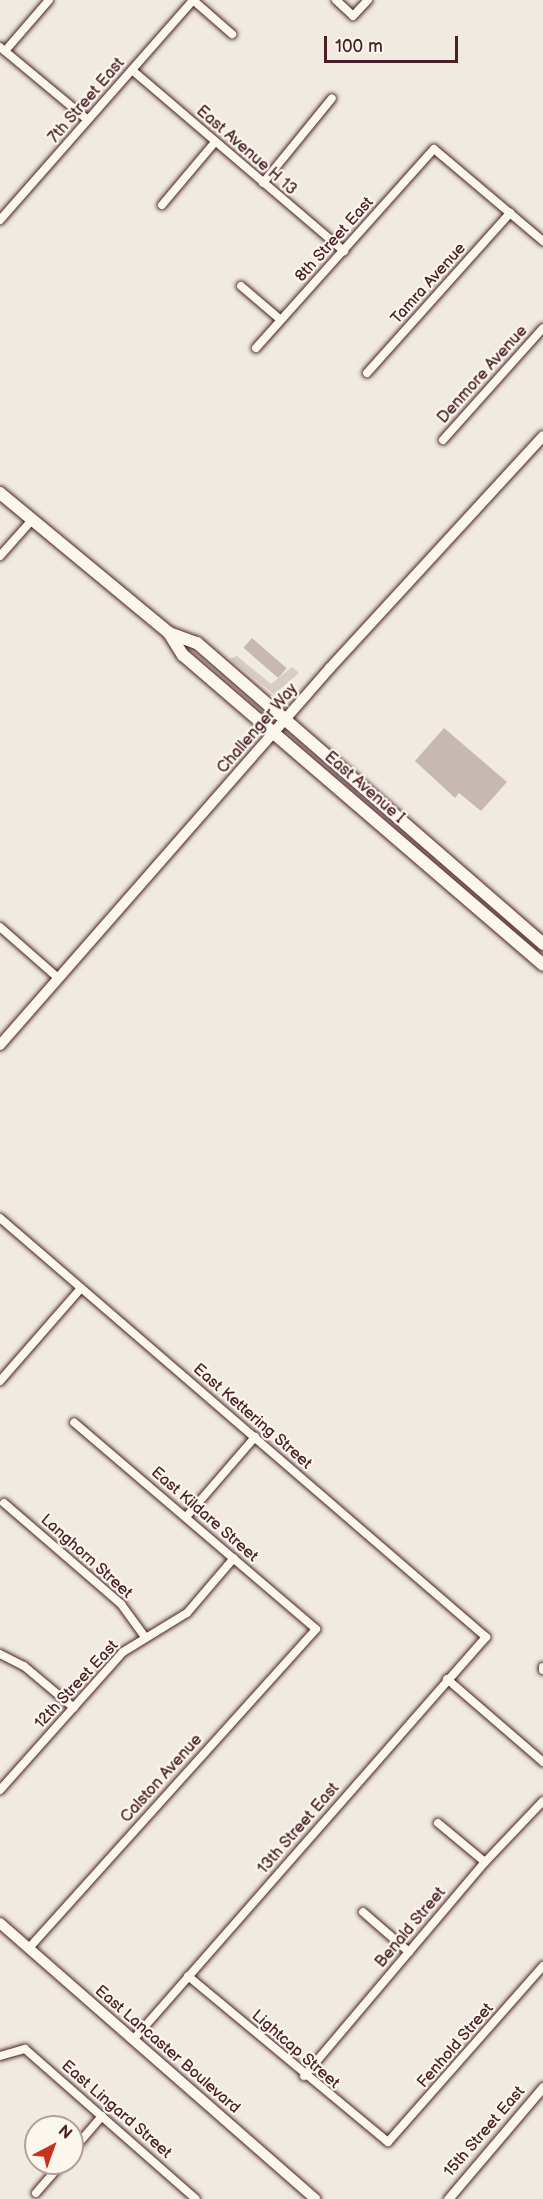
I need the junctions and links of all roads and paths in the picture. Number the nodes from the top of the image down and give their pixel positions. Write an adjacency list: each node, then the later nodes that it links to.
1 (49, 0): 6 (street)
2 (193, 0): 5 (street); 7 (street, 7th Street East)
3 (336, 0): 4 (street)
4 (368, 0)
5 (232, 34)
6 (2, 49): 9 (street)
7 (132, 70): 9 (street, 7th Street East); 10 (street, East Avenue H 13)
8 (332, 98): 11 (street)
9 (88, 120): 14 (street, 7th Street East)
10 (215, 142): 11 (street, East Avenue H 13); 12 (street)
11 (263, 183): 16 (street, East Avenue H 13)
12 (162, 205)
13 (510, 213): 15 (street); 16 (street, 8th Street East); 21 (street, Tamra Avenue)
14 (0, 220)
15 (543, 241)
16 (344, 251): 18 (street, 8th Street East)
17 (241, 286): 18 (street)
18 (281, 320): 20 (street, 8th Street East)
19 (543, 328): 23 (street, Denmore Avenue)
20 (256, 348)
21 (367, 373)
22 (543, 436): 28 (main road, Challenger Way)
23 (443, 440)
24 (0, 493): 25 (main road, East Avenue I)
25 (32, 520): 26 (street); 27 (main road, East Avenue I)
26 (0, 556)
27 (169, 633): 28 (main road, East Avenue I); 29 (main road, East Avenue I)
28 (285, 721): 29 (main road, Challenger Way); 30 (main road, East Avenue I)
29 (276, 734): 32 (main road, East Avenue I); 35 (main road, Challenger Way)
30 (513, 918): 32 (main road); 33 (main road, East Avenue I)
31 (0, 927): 35 (street)
32 (502, 930): 34 (main road, East Avenue I)
33 (543, 944)
34 (543, 965)
35 (58, 978): 36 (main road, Challenger Way)
36 (0, 1044)
37 (0, 1218): 38 (street, East Kettering Street)
38 (81, 1288): 39 (street); 41 (street, East Kettering Street)
39 (2, 1376)
40 (74, 1422): 43 (street, East Kildare Street)
41 (255, 1437): 43 (street); 47 (street, East Kettering Street)
42 (4, 1503): 46 (street, Langhorn Street)
43 (186, 1518): 44 (street, East Kildare Street)
44 (234, 1558): 45 (street, East Kildare Street); 46 (street, 12th Street East)
45 (316, 1629): 58 (street, Calston Avenue)
46 (145, 1637): 50 (street, 12th Street East)
47 (486, 1637): 49 (street, 13th Street East)
48 (0, 1654): 50 (street)
49 (447, 1679): 51 (street); 61 (street, 13th Street East)
50 (74, 1708): 52 (street, 12th Street East)
51 (543, 1762)
52 (0, 1790)
53 (543, 1801): 55 (street, Benald Street)
54 (438, 1823): 55 (street)
55 (484, 1862): 59 (street, Benald Street)
56 (363, 1912): 59 (street)
57 (0, 1923): 58 (main road, East Lancaster Boulevard)
58 (29, 1948): 62 (main road, East Lancaster Boulevard)
59 (409, 1952): 64 (street, Benald Street)
60 (543, 1966): 68 (street, Fenhold Street)
61 (188, 1976): 62 (street, 13th Street East); 64 (street, Lightcap Street)
62 (133, 2040): 73 (main road, East Lancaster Boulevard)
63 (0, 2056): 66 (street, East Lingard Street)
64 (304, 2076): 68 (street, Lightcap Street)
65 (543, 2087): 72 (street, 15th Street East)
66 (102, 2115): 67 (street); 71 (street, East Lingard Street)
67 (84, 2137)
68 (388, 2142)
69 (52, 2175): 70 (street)
70 (36, 2193)
71 (191, 2197)
72 (446, 2198)
73 (315, 2199)

